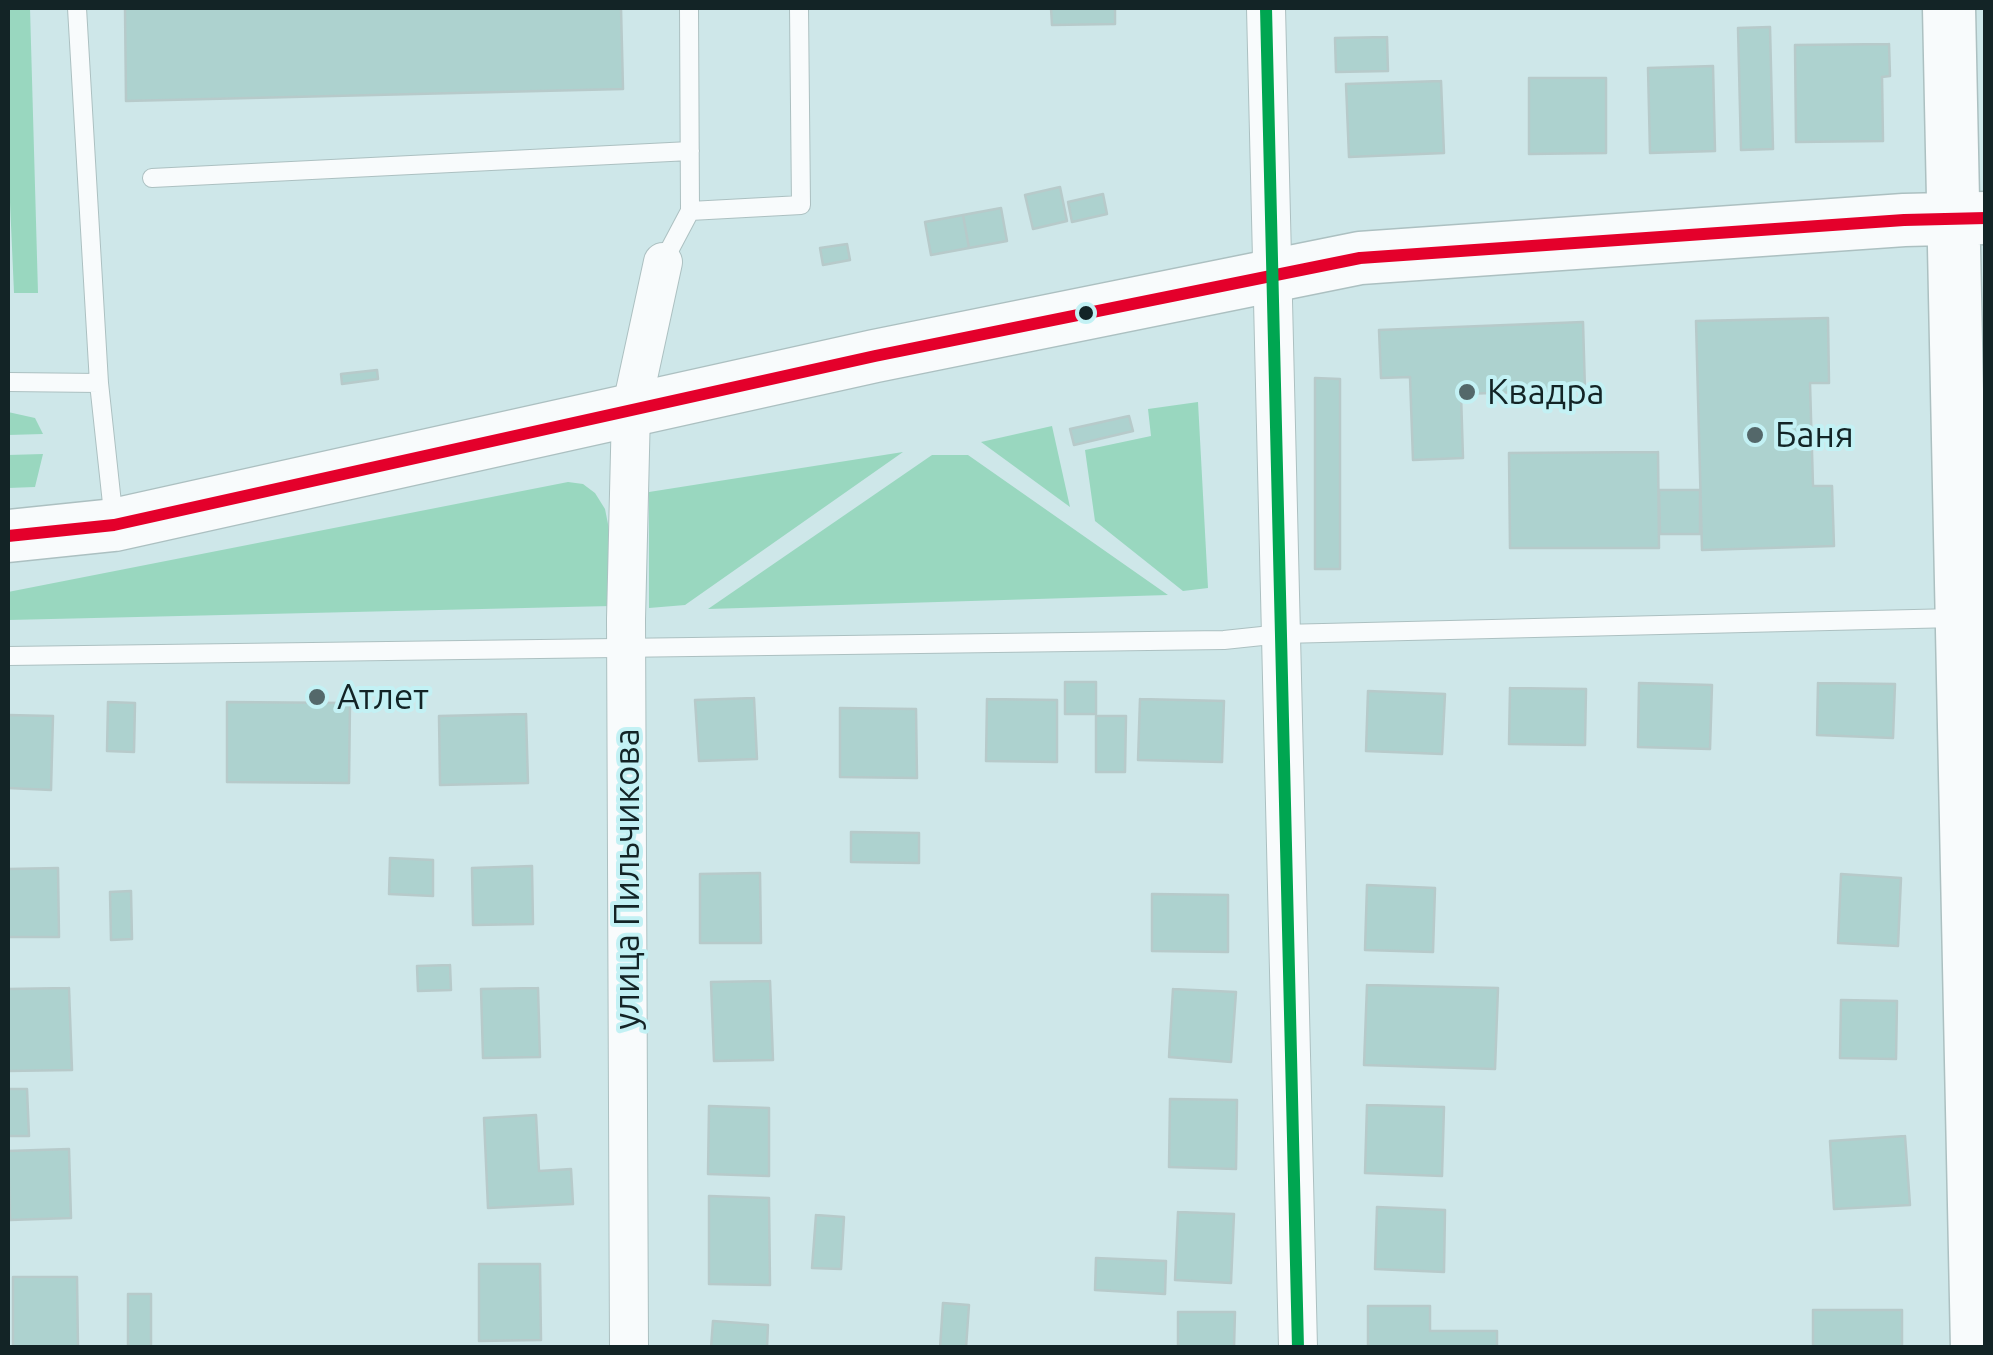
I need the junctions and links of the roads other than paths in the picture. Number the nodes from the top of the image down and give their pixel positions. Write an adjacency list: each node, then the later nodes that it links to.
1 (77, 8): 13 (lane)
2 (689, 8): 6 (lane)
3 (799, 8): 8 (lane)
4 (1266, 8): 11 (street)
5 (1949, 8): 9 (main road)
6 (690, 151): 7 (lane); 8 (lane)
7 (152, 178)
8 (690, 211): 10 (lane)
9 (1969, 219): 11 (main road); 17 (main road)
10 (663, 262): 14 (street, улица Пильчикова)
11 (1273, 276): 14 (main road); 18 (street)
12 (8, 382): 13 (lane)
13 (99, 384): 15 (lane)
14 (631, 410): 15 (main road); 19 (street, улица Пильчикова)
15 (114, 525): 16 (main road)
16 (8, 536)
17 (1962, 618): 18 (lane); 21 (main road)
18 (1281, 634): 19 (lane); 23 (street)
19 (626, 647): 20 (lane); 22 (street, улица Пильчикова)
20 (8, 656)
21 (1976, 834): 24 (main road)
22 (629, 1348)
23 (1298, 1348)
24 (1976, 1348)

